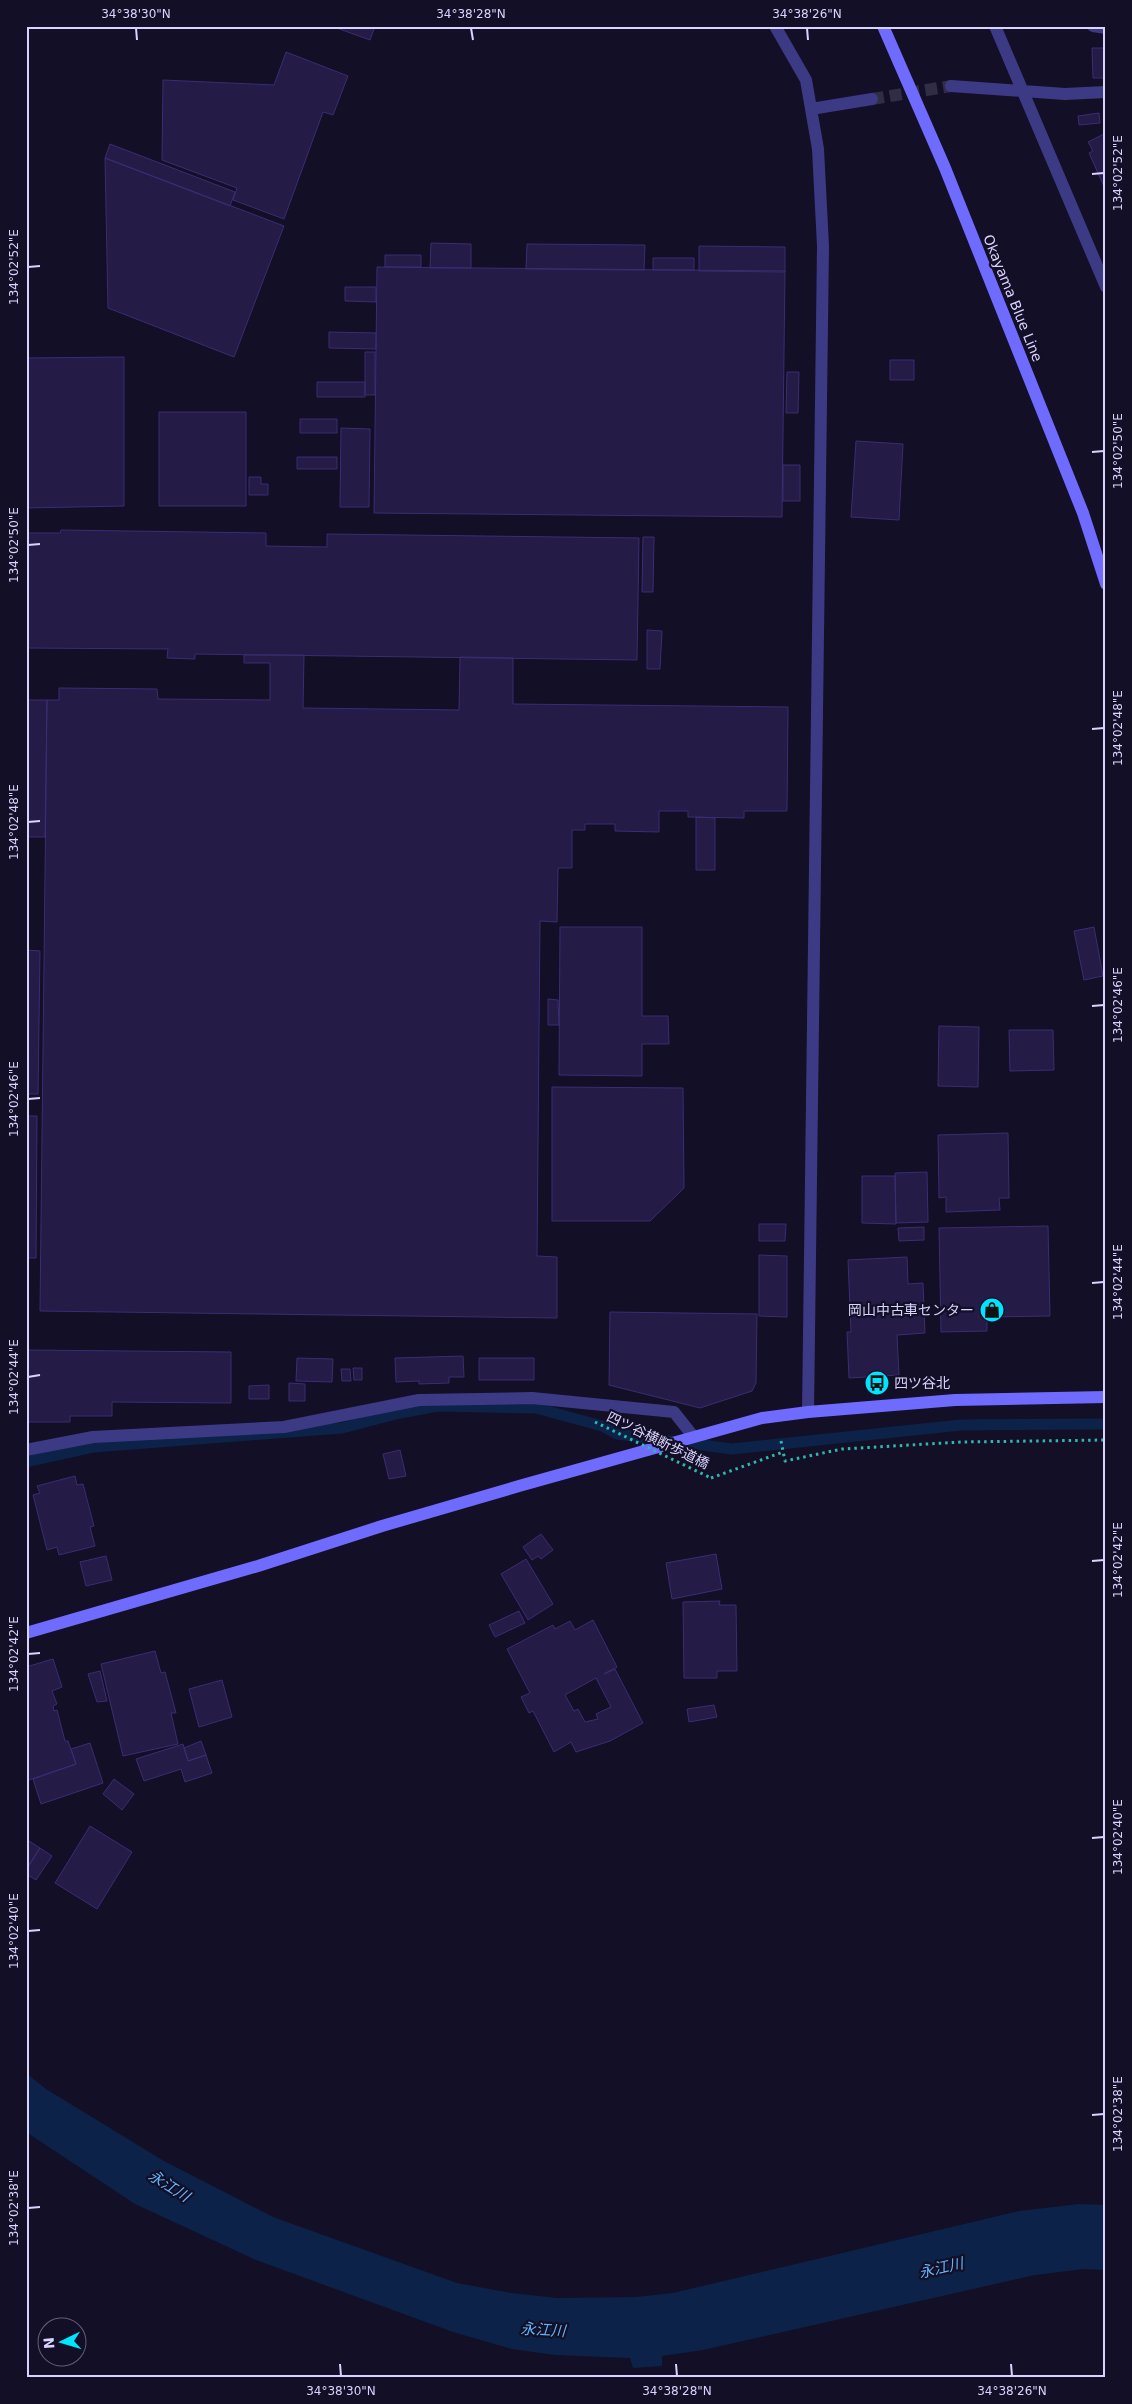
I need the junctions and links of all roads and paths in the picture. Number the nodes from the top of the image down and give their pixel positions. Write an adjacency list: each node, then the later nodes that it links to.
1 (775, 26): 10 (street)
2 (882, 26): 12 (street, Okayama Blue Line)
3 (995, 26): 7 (street)
4 (1093, 26): 5 (street)
5 (1106, 28)
6 (951, 86): 7 (street)
7 (1022, 90): 8 (street); 11 (street)
8 (1106, 92)
9 (872, 99): 10 (street)
10 (811, 109): 14 (street)
11 (1106, 287)
12 (1106, 584)
13 (1106, 1397): 14 (street)
14 (808, 1412): 16 (street)
15 (595, 1422): 20 (path, 四ツ谷横断歩道橋, bridge)
16 (692, 1436): 19 (street); 21 (street)
17 (780, 1438): 20 (path)
18 (1106, 1440): 20 (path)
19 (26, 1450)
20 (783, 1452)
21 (26, 1633)

